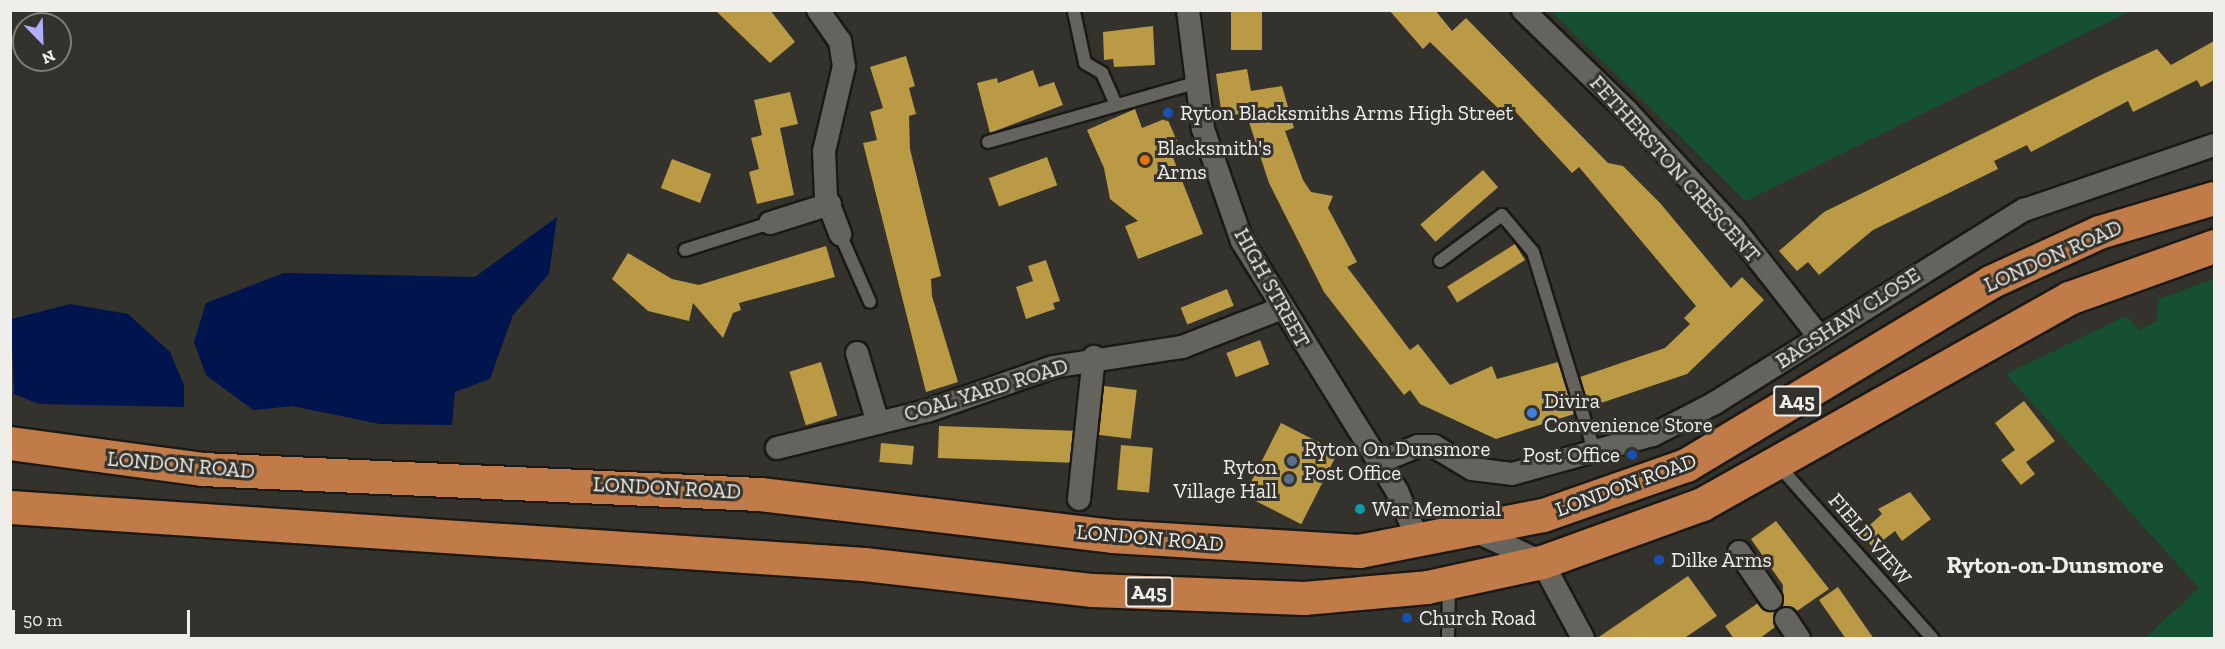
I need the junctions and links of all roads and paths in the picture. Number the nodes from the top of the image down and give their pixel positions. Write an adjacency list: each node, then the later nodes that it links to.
1 (818, 10): 10 (street)
2 (1188, 10): 5 (street, HIGH STREET)
3 (1523, 10): 18 (street, FETHERSTON CRESCENT)
4 (1074, 12): 6 (lane)
5 (1195, 83): 6 (lane); 17 (street, HIGH STREET)
6 (1116, 105): 7 (lane)
7 (988, 142)
8 (2214, 145): 18 (street, BAGSHAW CLOSE)
9 (2214, 198): 29 (highway, LONDON ROAD / A45)
10 (830, 204): 11 (street); 12 (street)
11 (770, 223): 14 (lane)
12 (840, 234): 16 (lane)
13 (2214, 246): 26 (highway, LONDON ROAD / A45)
14 (685, 250)
15 (1440, 261): 24 (lane)
16 (870, 302)
17 (1280, 309): 20 (street, COAL YARD ROAD); 25 (street, HIGH STREET)
18 (1818, 335): 24 (street, BAGSHAW CLOSE)
19 (857, 353): 21 (street, COAL YARD ROAD)
20 (1094, 357): 21 (street, COAL YARD ROAD); 27 (street, COAL YARD ROAD)
21 (878, 423): 23 (street, COAL YARD ROAD)
22 (10, 443): 30 (highway, LONDON ROAD / A45)
23 (777, 448)
24 (1595, 454): 25 (street, BAGSHAW CLOSE)
25 (1379, 462): 30 (street, HIGH STREET)
26 (1778, 465): 32 (highway, LONDON ROAD / A45); 39 (lane, FIELD VIEW)
27 (1078, 499)
28 (10, 507): 33 (highway, LONDON ROAD / A45)
29 (1477, 532): 30 (highway, LONDON ROAD / A45); 32 (street)
30 (1419, 542)
31 (1739, 552): 34 (street)
32 (1542, 562): 33 (highway, LONDON ROAD / A45); 37 (street)
33 (1449, 584): 36 (lane)
34 (1771, 599)
35 (1786, 619): 38 (street)
36 (1448, 639)
37 (1583, 639)
38 (1799, 639)
39 (1932, 639)

